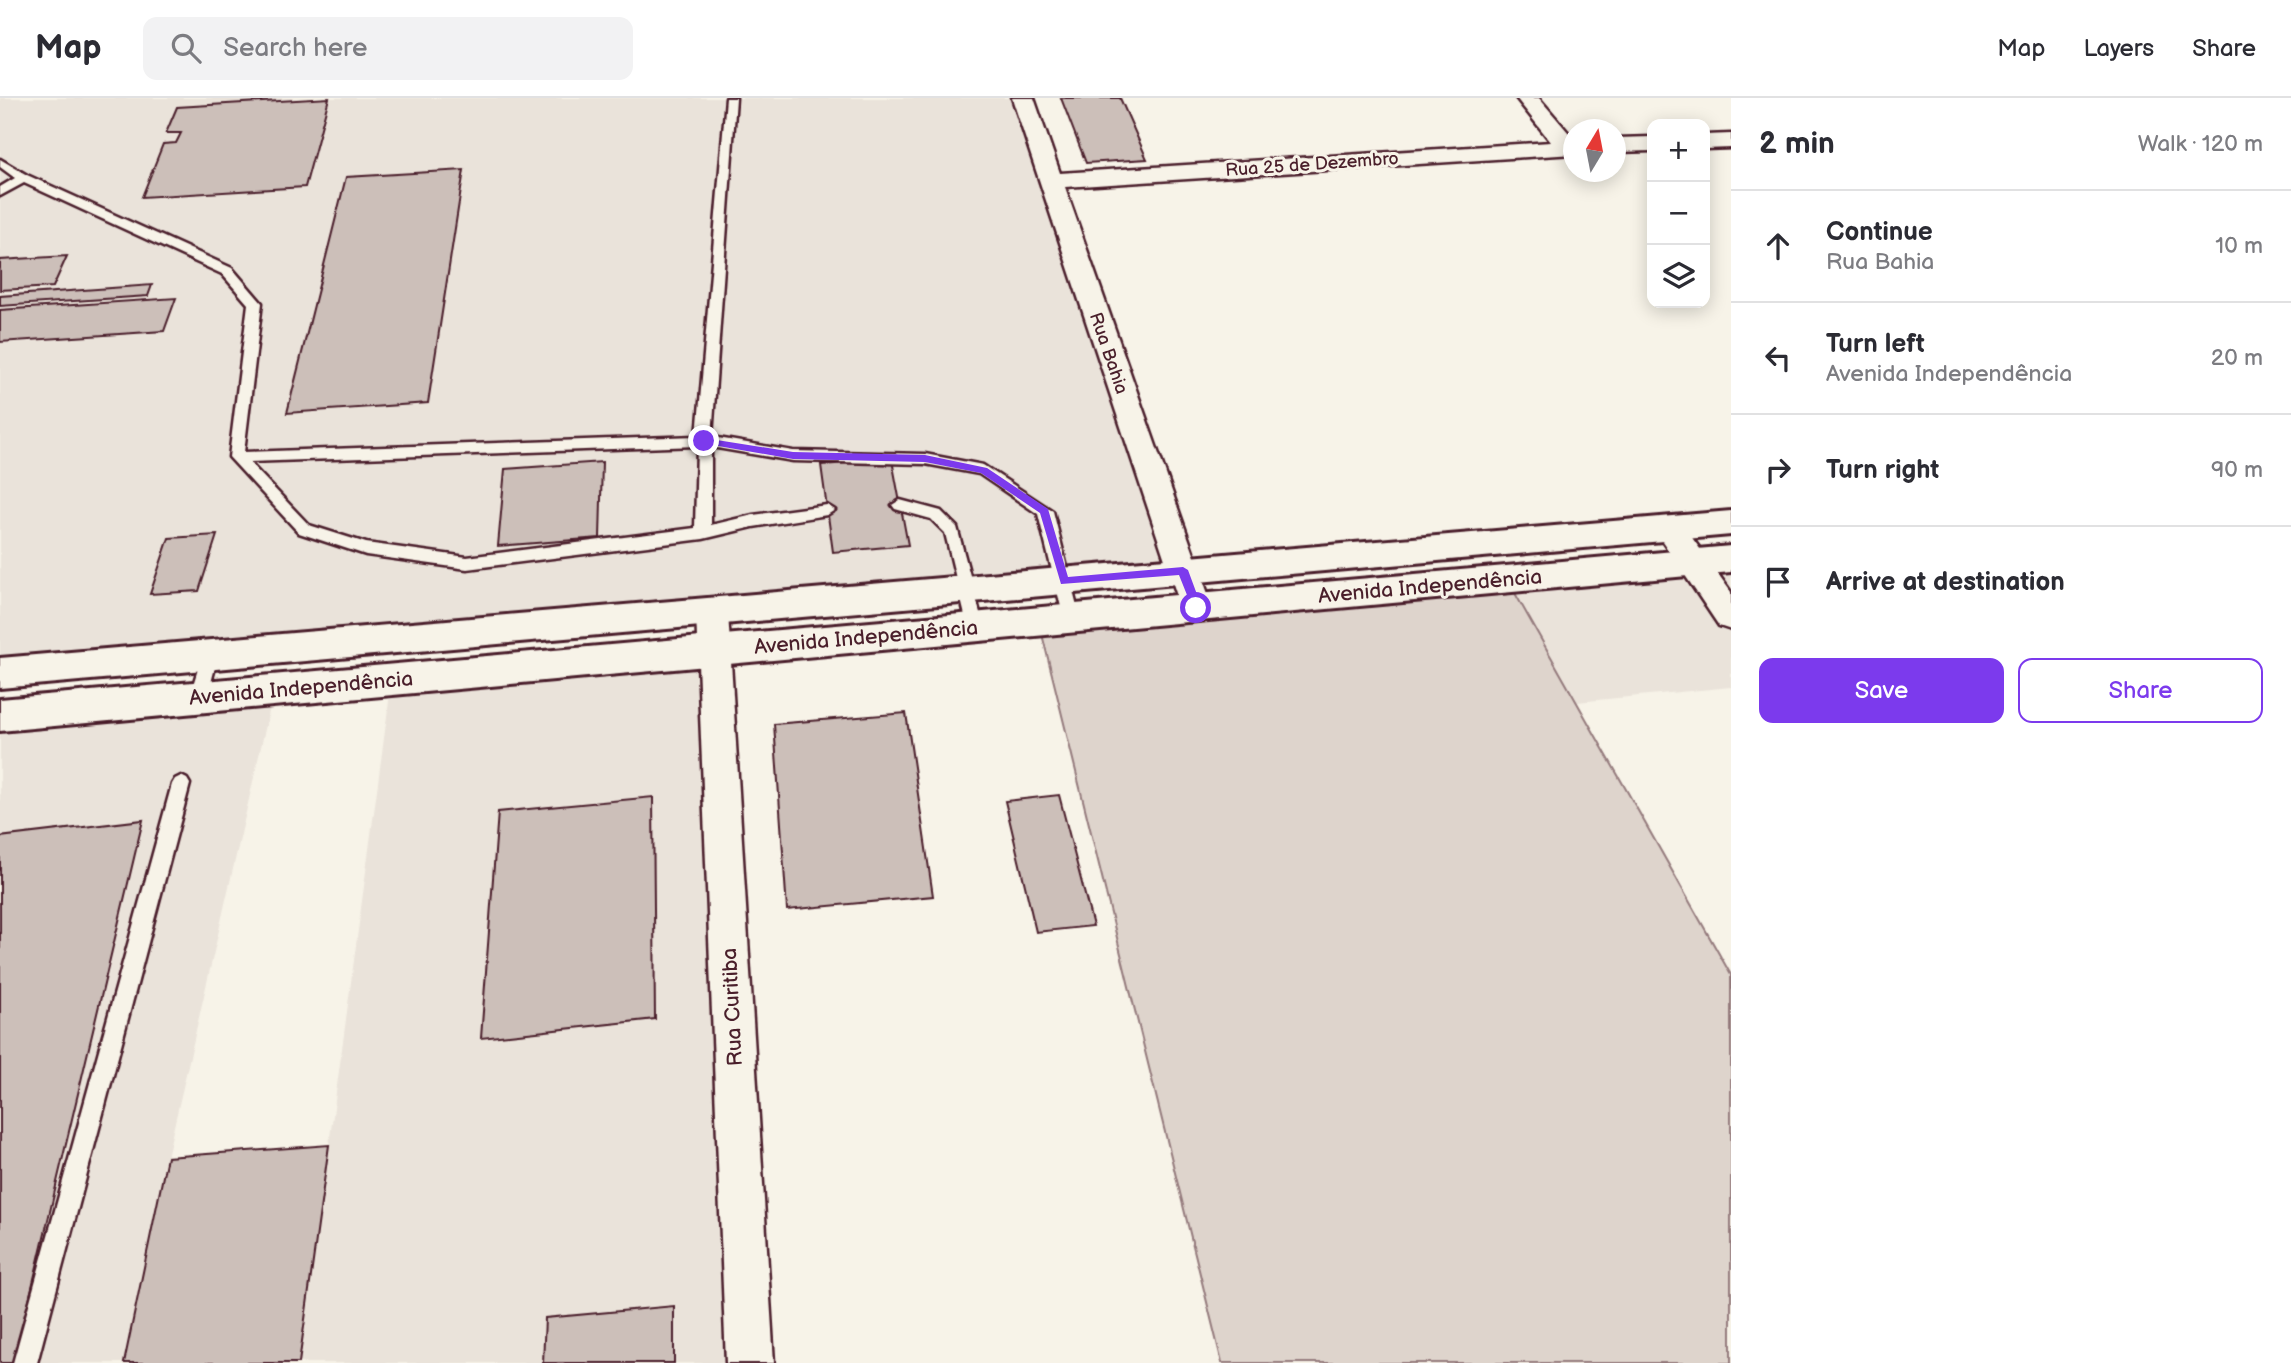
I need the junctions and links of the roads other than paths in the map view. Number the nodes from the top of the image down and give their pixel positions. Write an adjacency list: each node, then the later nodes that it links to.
1 (732, 98): 14 (lane)
2 (1023, 98): 12 (street, Rua Bahia)
3 (1527, 98): 4 (street)
4 (1563, 138)
5 (1731, 141): 6 (street)
6 (1710, 142)
7 (1647, 144): 8 (street)
8 (1626, 145)
9 (1563, 148): 12 (street, Rua 25 de Dezembro)
10 (0, 162): 11 (lane)
11 (23, 178): 13 (lane); 15 (lane)
12 (1051, 181): 23 (street, Rua Bahia)
13 (0, 192)
14 (704, 441): 15 (lane); 20 (lane); 24 (lane)
15 (236, 457): 20 (lane)
16 (900, 505): 25 (lane)
17 (827, 510): 20 (lane)
18 (1731, 523): 19 (main road, Avenida Independência)
19 (1669, 529): 22 (street); 23 (main road, Avenida Independência)
20 (702, 533)
21 (1731, 559): 22 (main road, Avenida Independência)
22 (1693, 563): 26 (main road, Avenida Independência); 27 (street)
23 (1183, 570): 24 (main road, Avenida Independência); 26 (street, Rua Bahia)
24 (1064, 581): 25 (main road, Avenida Independência); 28 (lane)
25 (967, 590): 29 (lane); 31 (main road, Avenida Independência)
26 (1196, 608): 28 (main road, Avenida Independência)
27 (1731, 617)
28 (1072, 619): 29 (main road, Avenida Independência)
29 (976, 628): 31 (main road, Avenida Independência)
30 (486, 631): 31 (main road, Avenida Independência); 32 (main road, Avenida Independência); 33 (main road)
31 (714, 631): 33 (main road, Avenida Independência); 39 (street, Rua Curitiba)
32 (210, 656): 34 (main road, Avenida Independência); 35 (lane)
33 (481, 672): 35 (main road, Avenida Independência)
34 (0, 673)
35 (198, 698): 36 (main road, Avenida Independência)
36 (0, 715)
37 (181, 784): 38 (lane)
38 (25, 1363)
39 (750, 1363)

